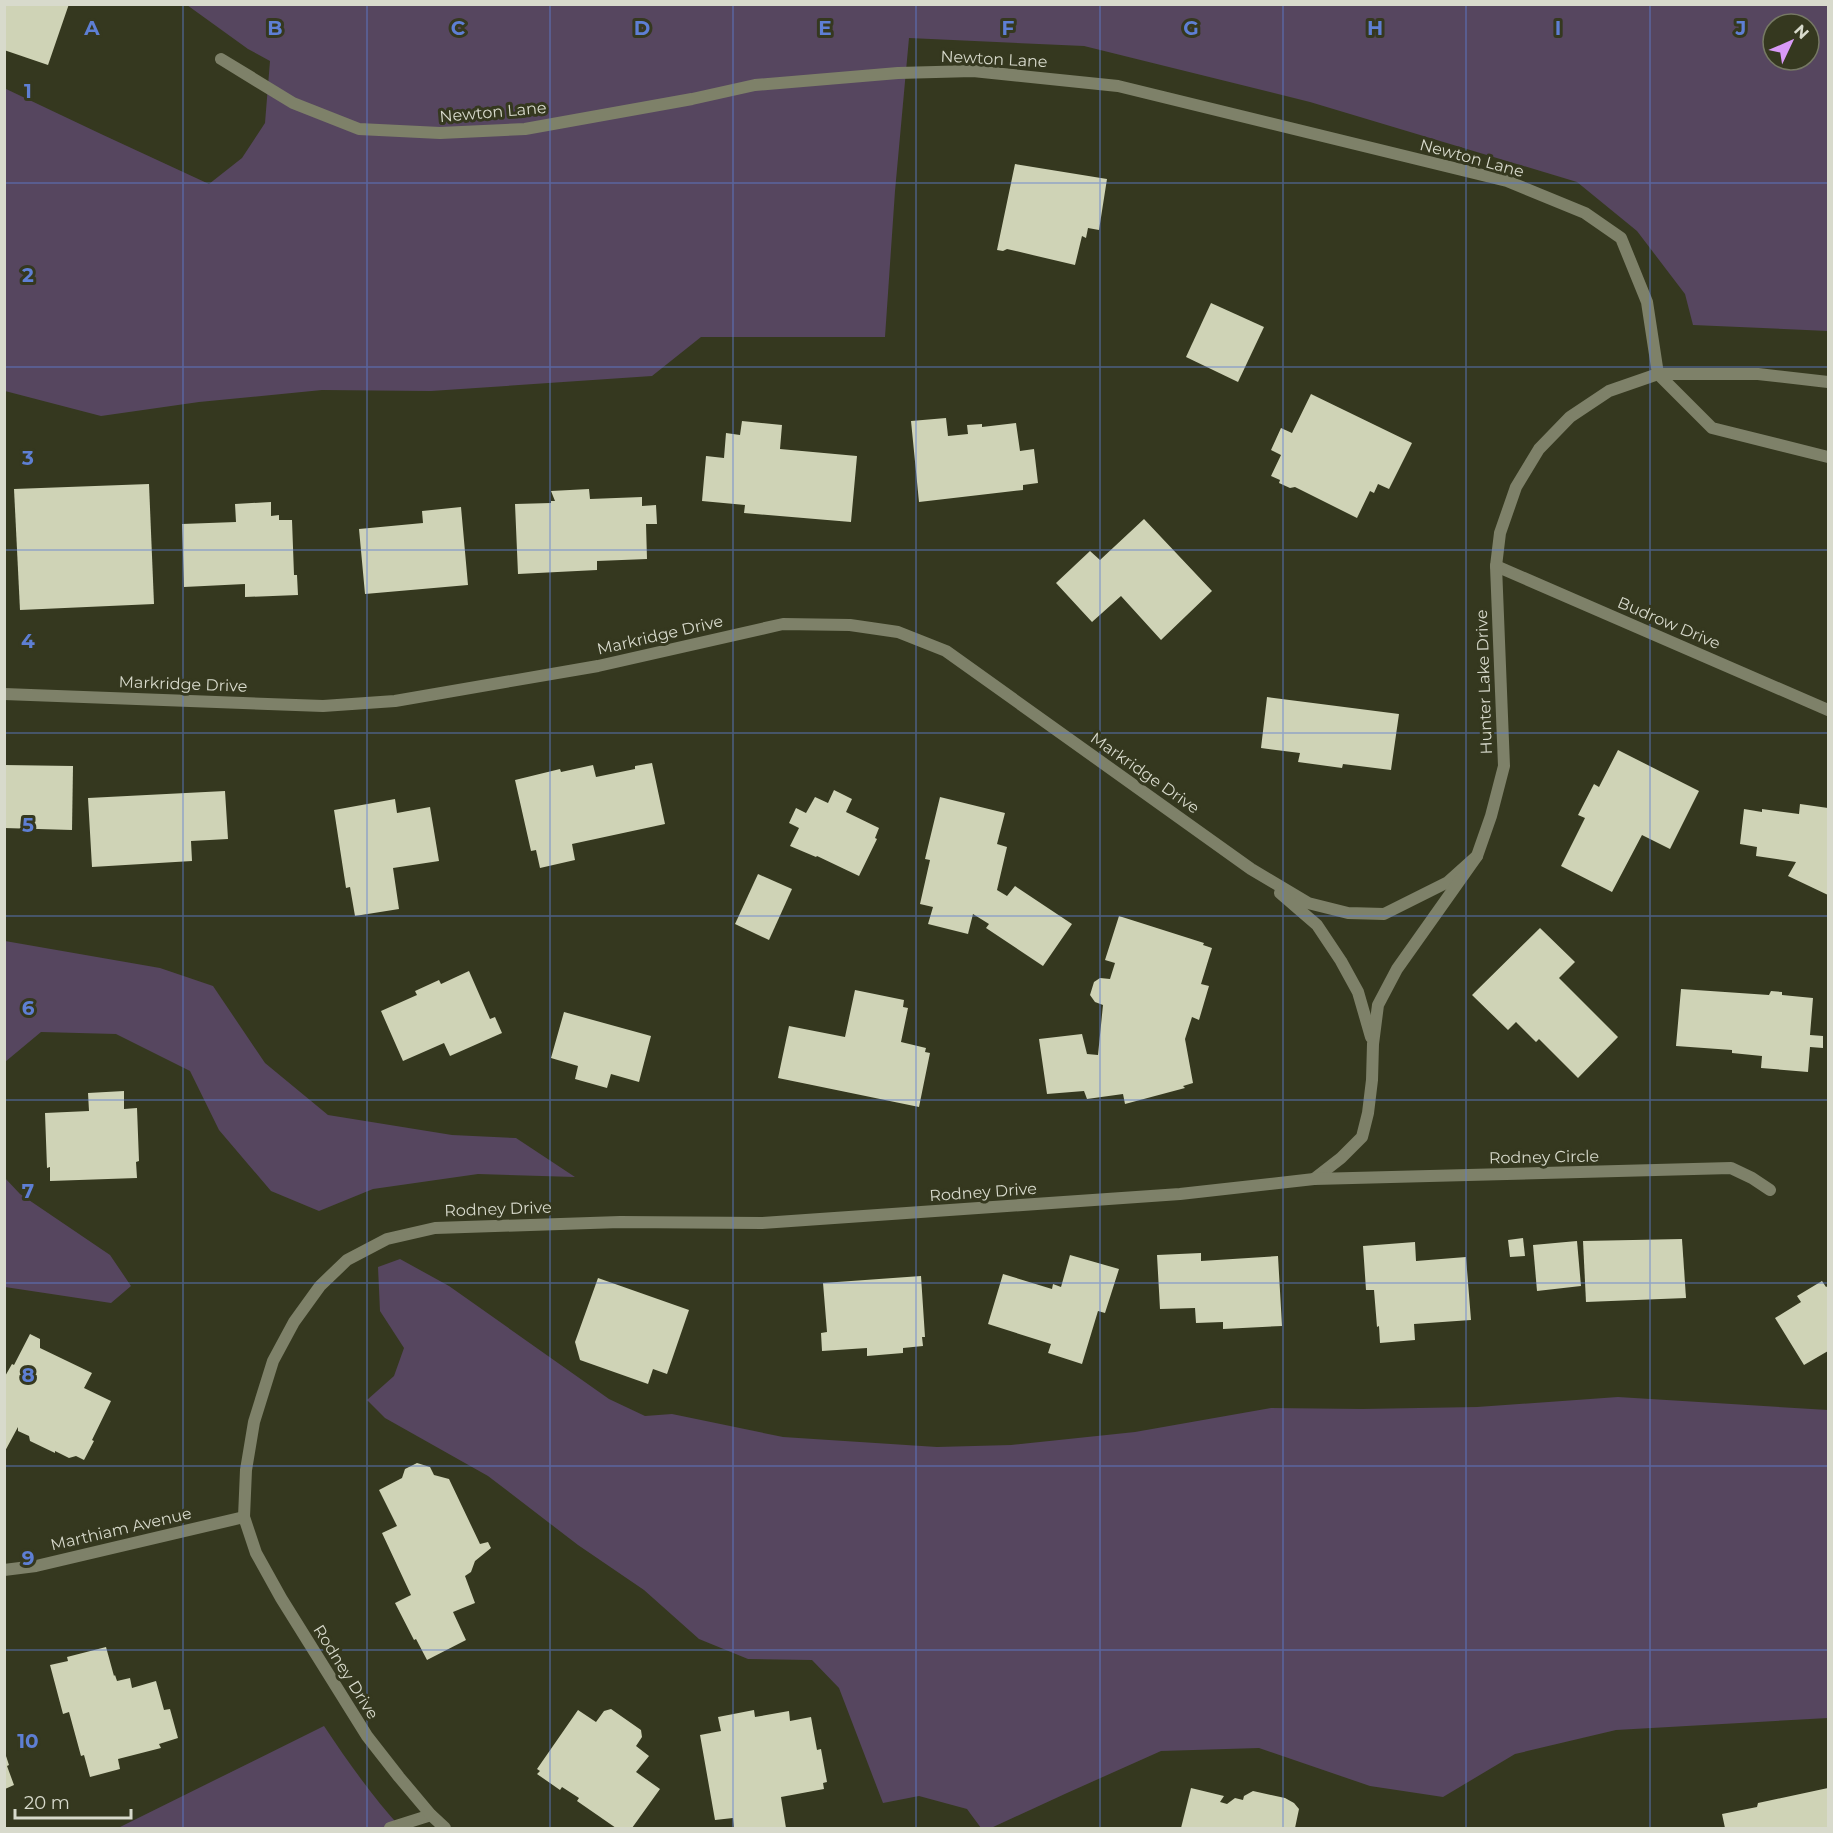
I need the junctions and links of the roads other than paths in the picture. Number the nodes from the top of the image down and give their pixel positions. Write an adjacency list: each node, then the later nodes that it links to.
1 (221, 59): 2 (street, Newton Lane)
2 (1658, 374): 3 (street, Hunter Lake Drive); 4 (street); 5 (street, Hunter Lake Drive)
3 (1828, 382)
4 (1828, 457)
5 (1496, 566): 7 (street, Budrow Drive); 8 (street, Hunter Lake Drive)
6 (4, 694): 9 (street, Markridge Drive)
7 (1828, 710)
8 (1477, 856): 9 (street, Markridge Drive); 10 (street, Hunter Lake Drive)
9 (1251, 869): 10 (street, Markridge Drive)
10 (1373, 1044): 11 (street, Hunter Lake Drive)
11 (1314, 1179): 12 (street, Rodney Circle); 13 (street, Rodney Drive)
12 (1770, 1190)
13 (244, 1517): 14 (street, Marthiam Avenue); 15 (street, Rodney Drive)
14 (4, 1570)
15 (431, 1815): 16 (street); 17 (street, Rodney Drive)
16 (390, 1828)
17 (445, 1828)

